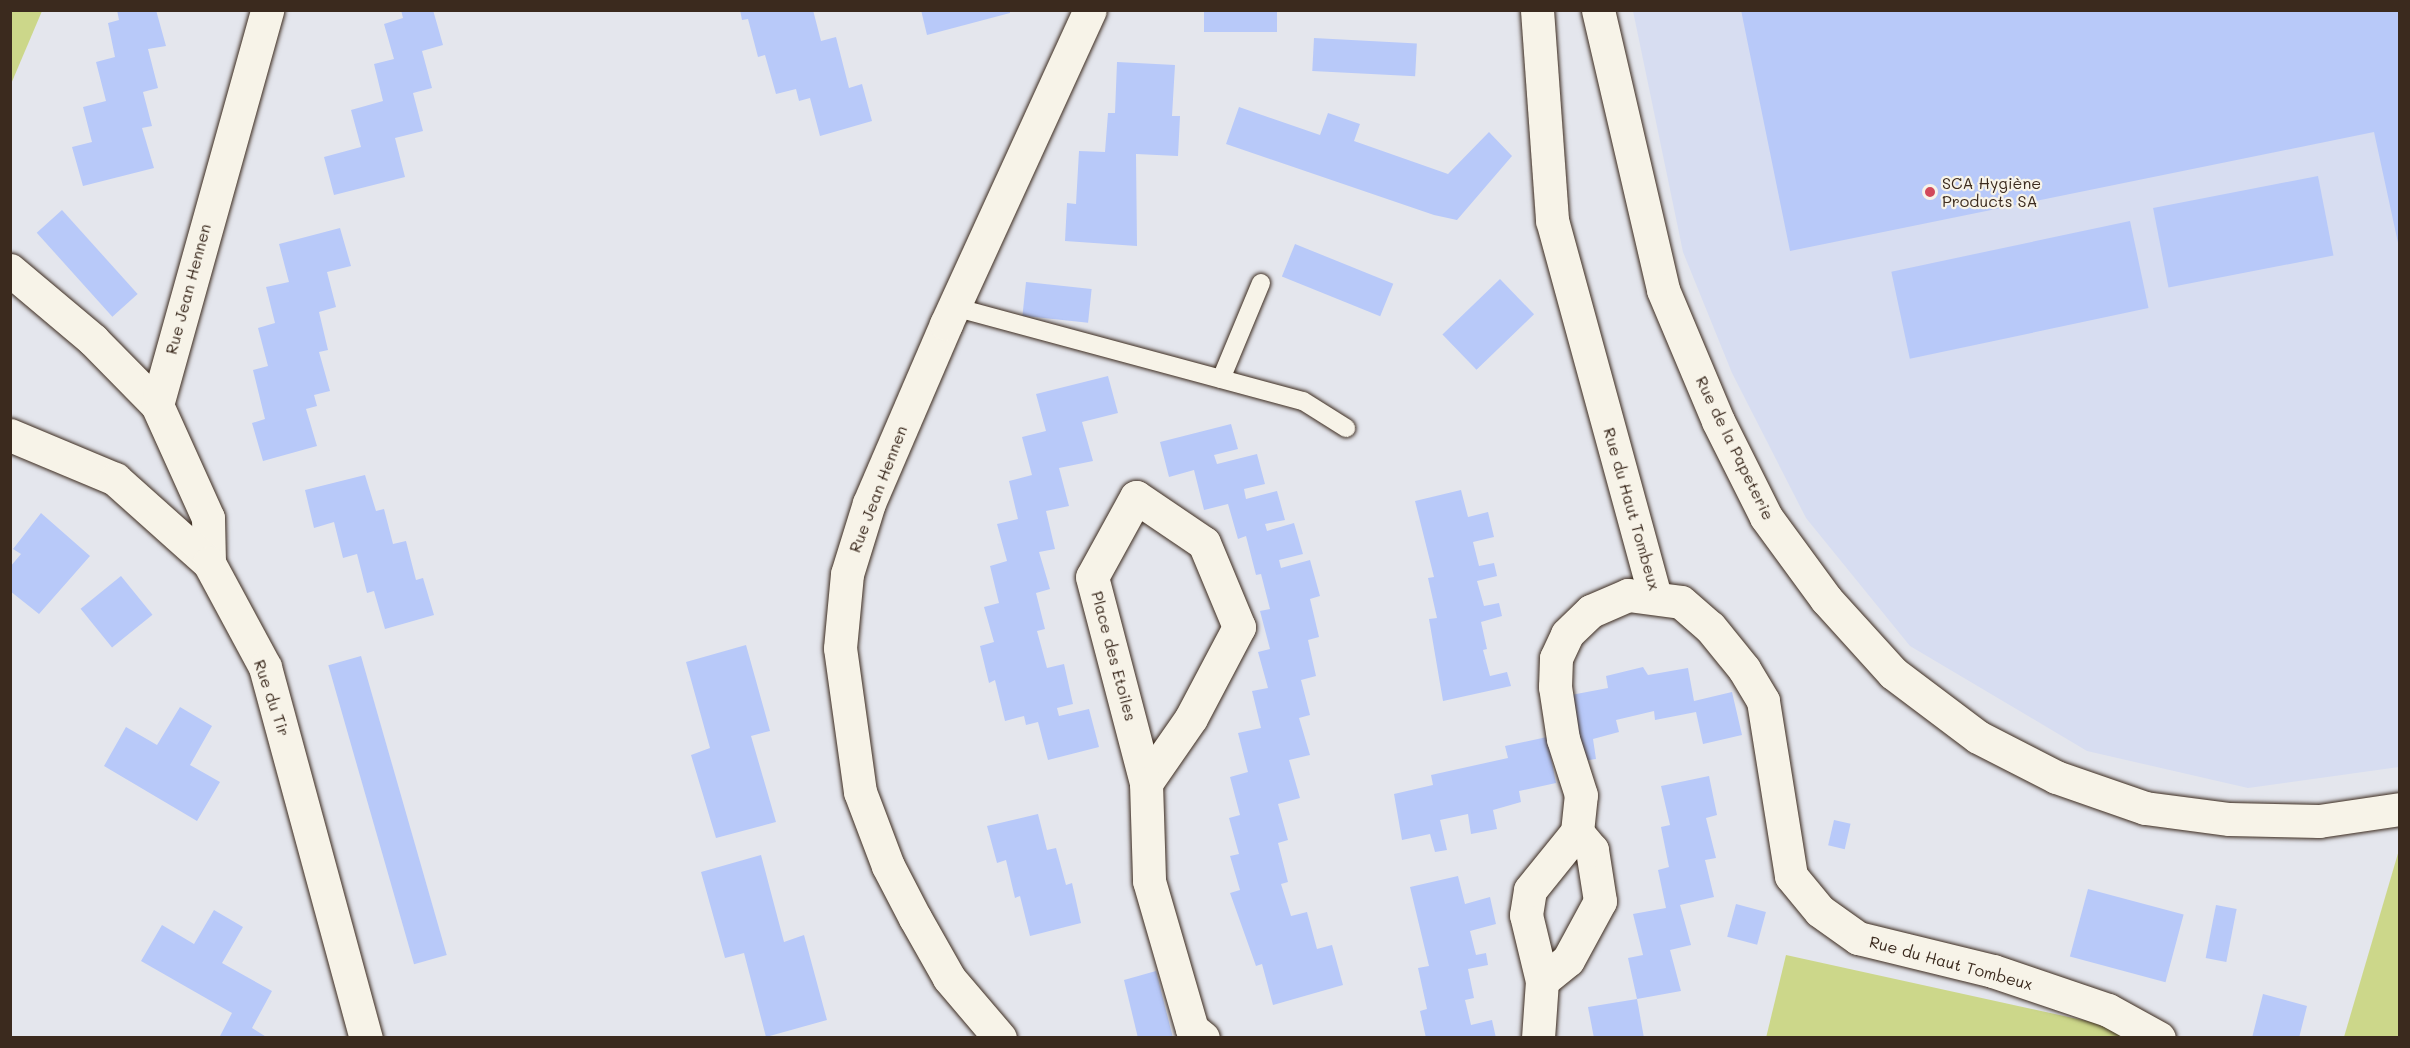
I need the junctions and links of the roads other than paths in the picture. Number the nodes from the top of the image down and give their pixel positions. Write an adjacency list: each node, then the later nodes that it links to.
1 (267, 10): 9 (street, Rue Jean Hennen)
2 (1090, 10): 7 (street, Rue Jean Hennen)
3 (1538, 10): 13 (street, Rue du Haut Tombeux)
4 (1598, 10): 15 (street, Rue de la Papeterie)
5 (10, 270): 9 (street)
6 (1261, 283): 8 (lane)
7 (954, 307): 8 (lane); 19 (street, Rue Jean Hennen)
8 (1221, 379): 10 (lane)
9 (157, 405): 12 (street)
10 (1346, 428)
11 (10, 435): 12 (street, Rue du Tir)
12 (209, 563): 18 (street, Rue du Tir)
13 (1655, 597): 16 (street); 22 (street, Rue du Haut Tombeux)
14 (1146, 783): 14 (street, Place des Etoiles); 20 (street, Place des Etoiles)
15 (2400, 809)
16 (1578, 832): 17 (street); 17 (street)
17 (1542, 981): 21 (street)
18 (366, 1038)
19 (1000, 1038)
20 (1203, 1038)
21 (1538, 1038)
22 (2159, 1038)

